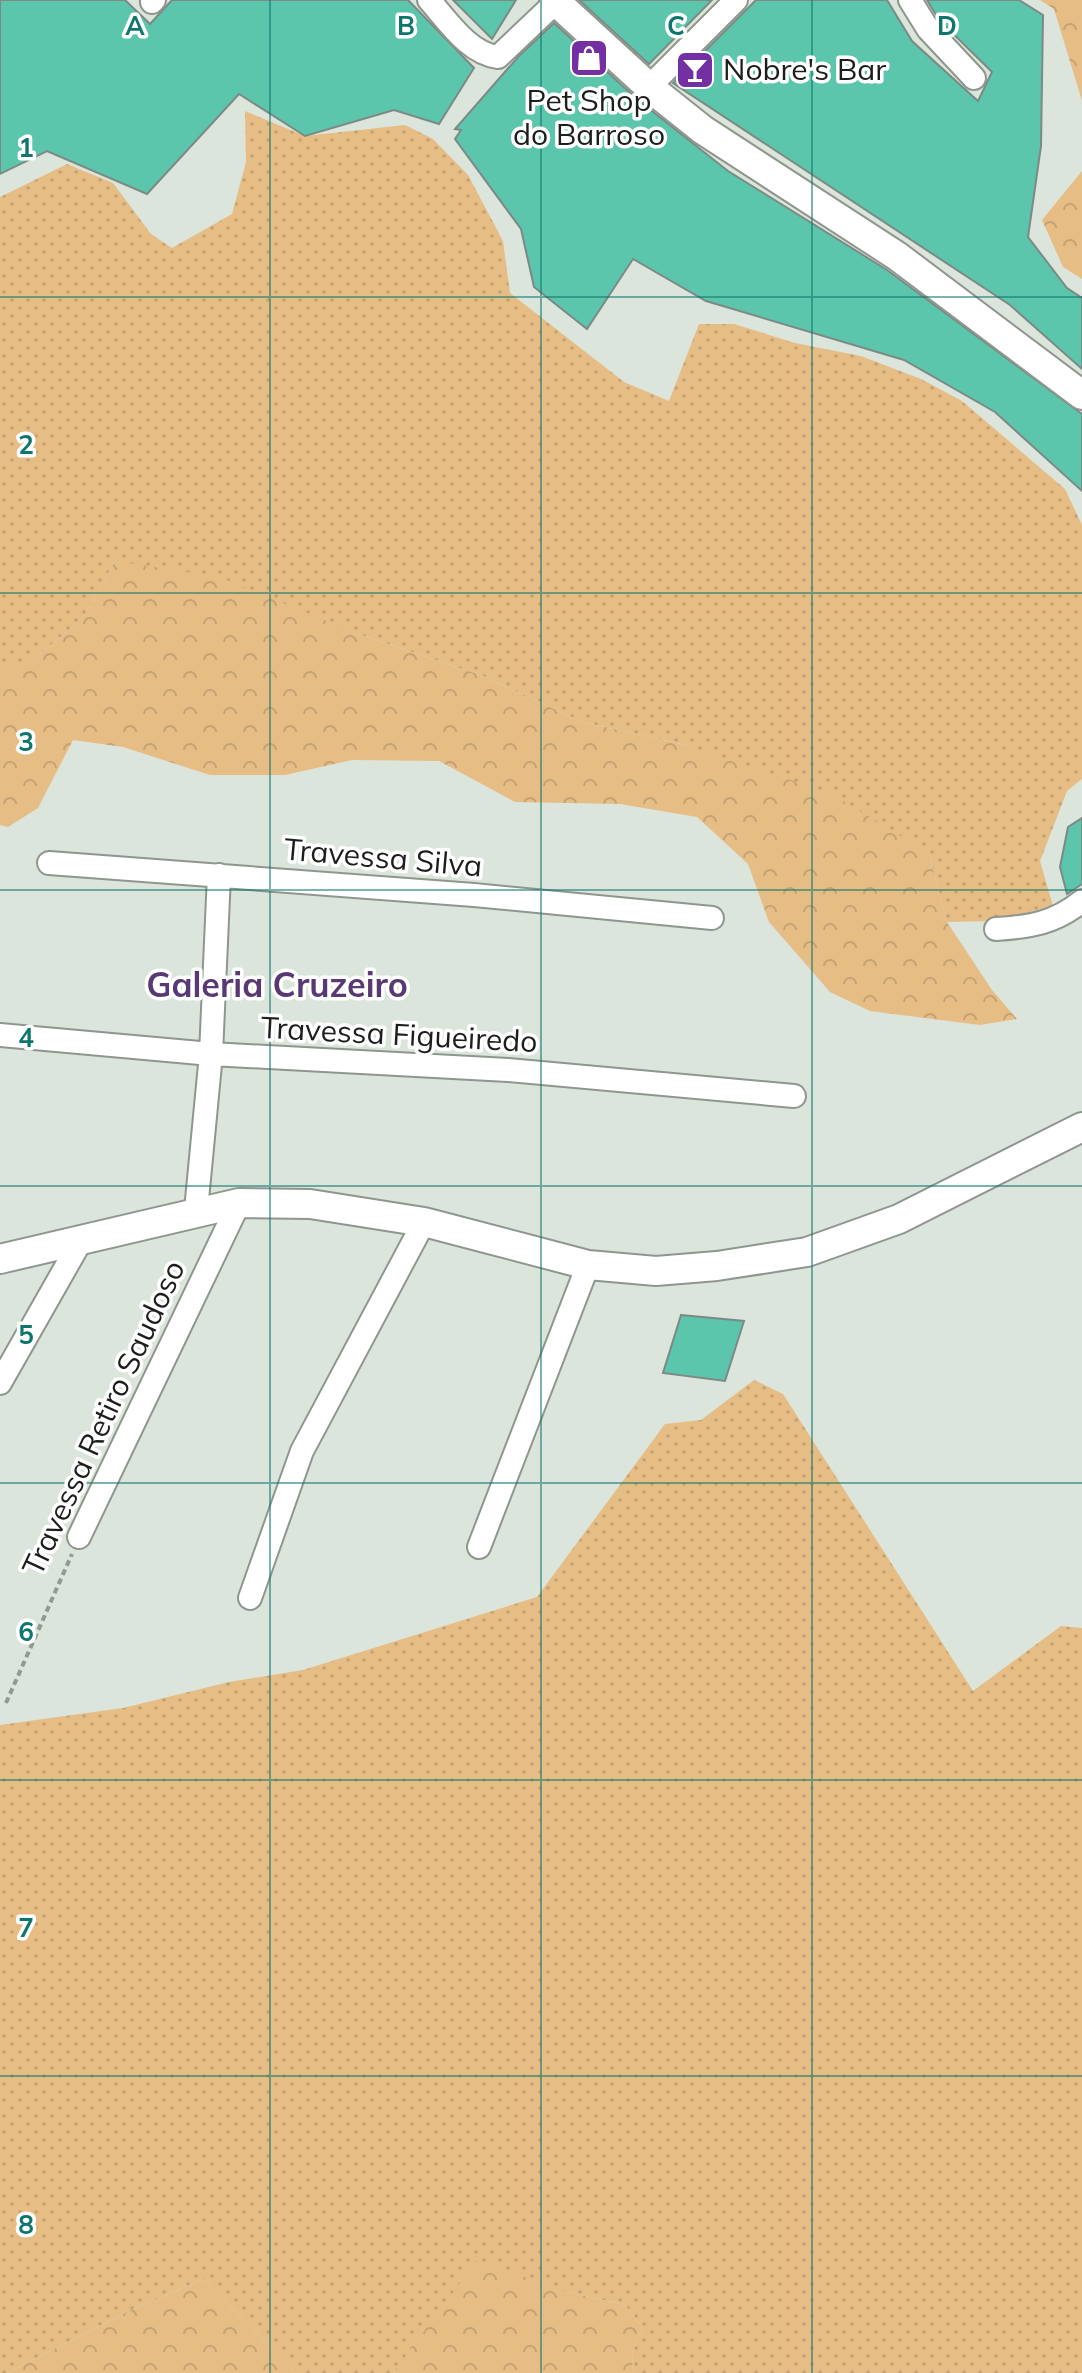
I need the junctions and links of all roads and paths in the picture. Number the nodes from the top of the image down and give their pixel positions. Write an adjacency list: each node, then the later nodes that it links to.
1 (429, 0): 4 (street)
2 (736, 0): 6 (street)
3 (910, 0): 5 (street)
4 (555, 1): 6 (main road)
5 (974, 78)
6 (649, 87): 7 (main road)
7 (1082, 395)
8 (49, 863): 9 (street, Travessa Silva)
9 (219, 875): 11 (street, Travessa Silva); 14 (street)
10 (1082, 901): 12 (street)
11 (712, 918)
12 (996, 929)
13 (0, 1035): 14 (street, Travessa Figueiredo)
14 (211, 1054): 15 (street, Travessa Figueiredo); 18 (street)
15 (794, 1096)
16 (1082, 1127): 22 (main road)
17 (239, 1203): 18 (main road); 19 (main road); 24 (street, Travessa Retiro Saudoso)
18 (196, 1210): 20 (main road)
19 (424, 1222): 22 (main road); 26 (street)
20 (83, 1237): 21 (main road); 23 (street)
21 (0, 1259)
22 (588, 1265): 25 (street)
23 (0, 1383)
24 (79, 1537): 27 (path, Travessa Retiro Saudoso)
25 (479, 1547)
26 (250, 1598)
27 (6, 1703)

